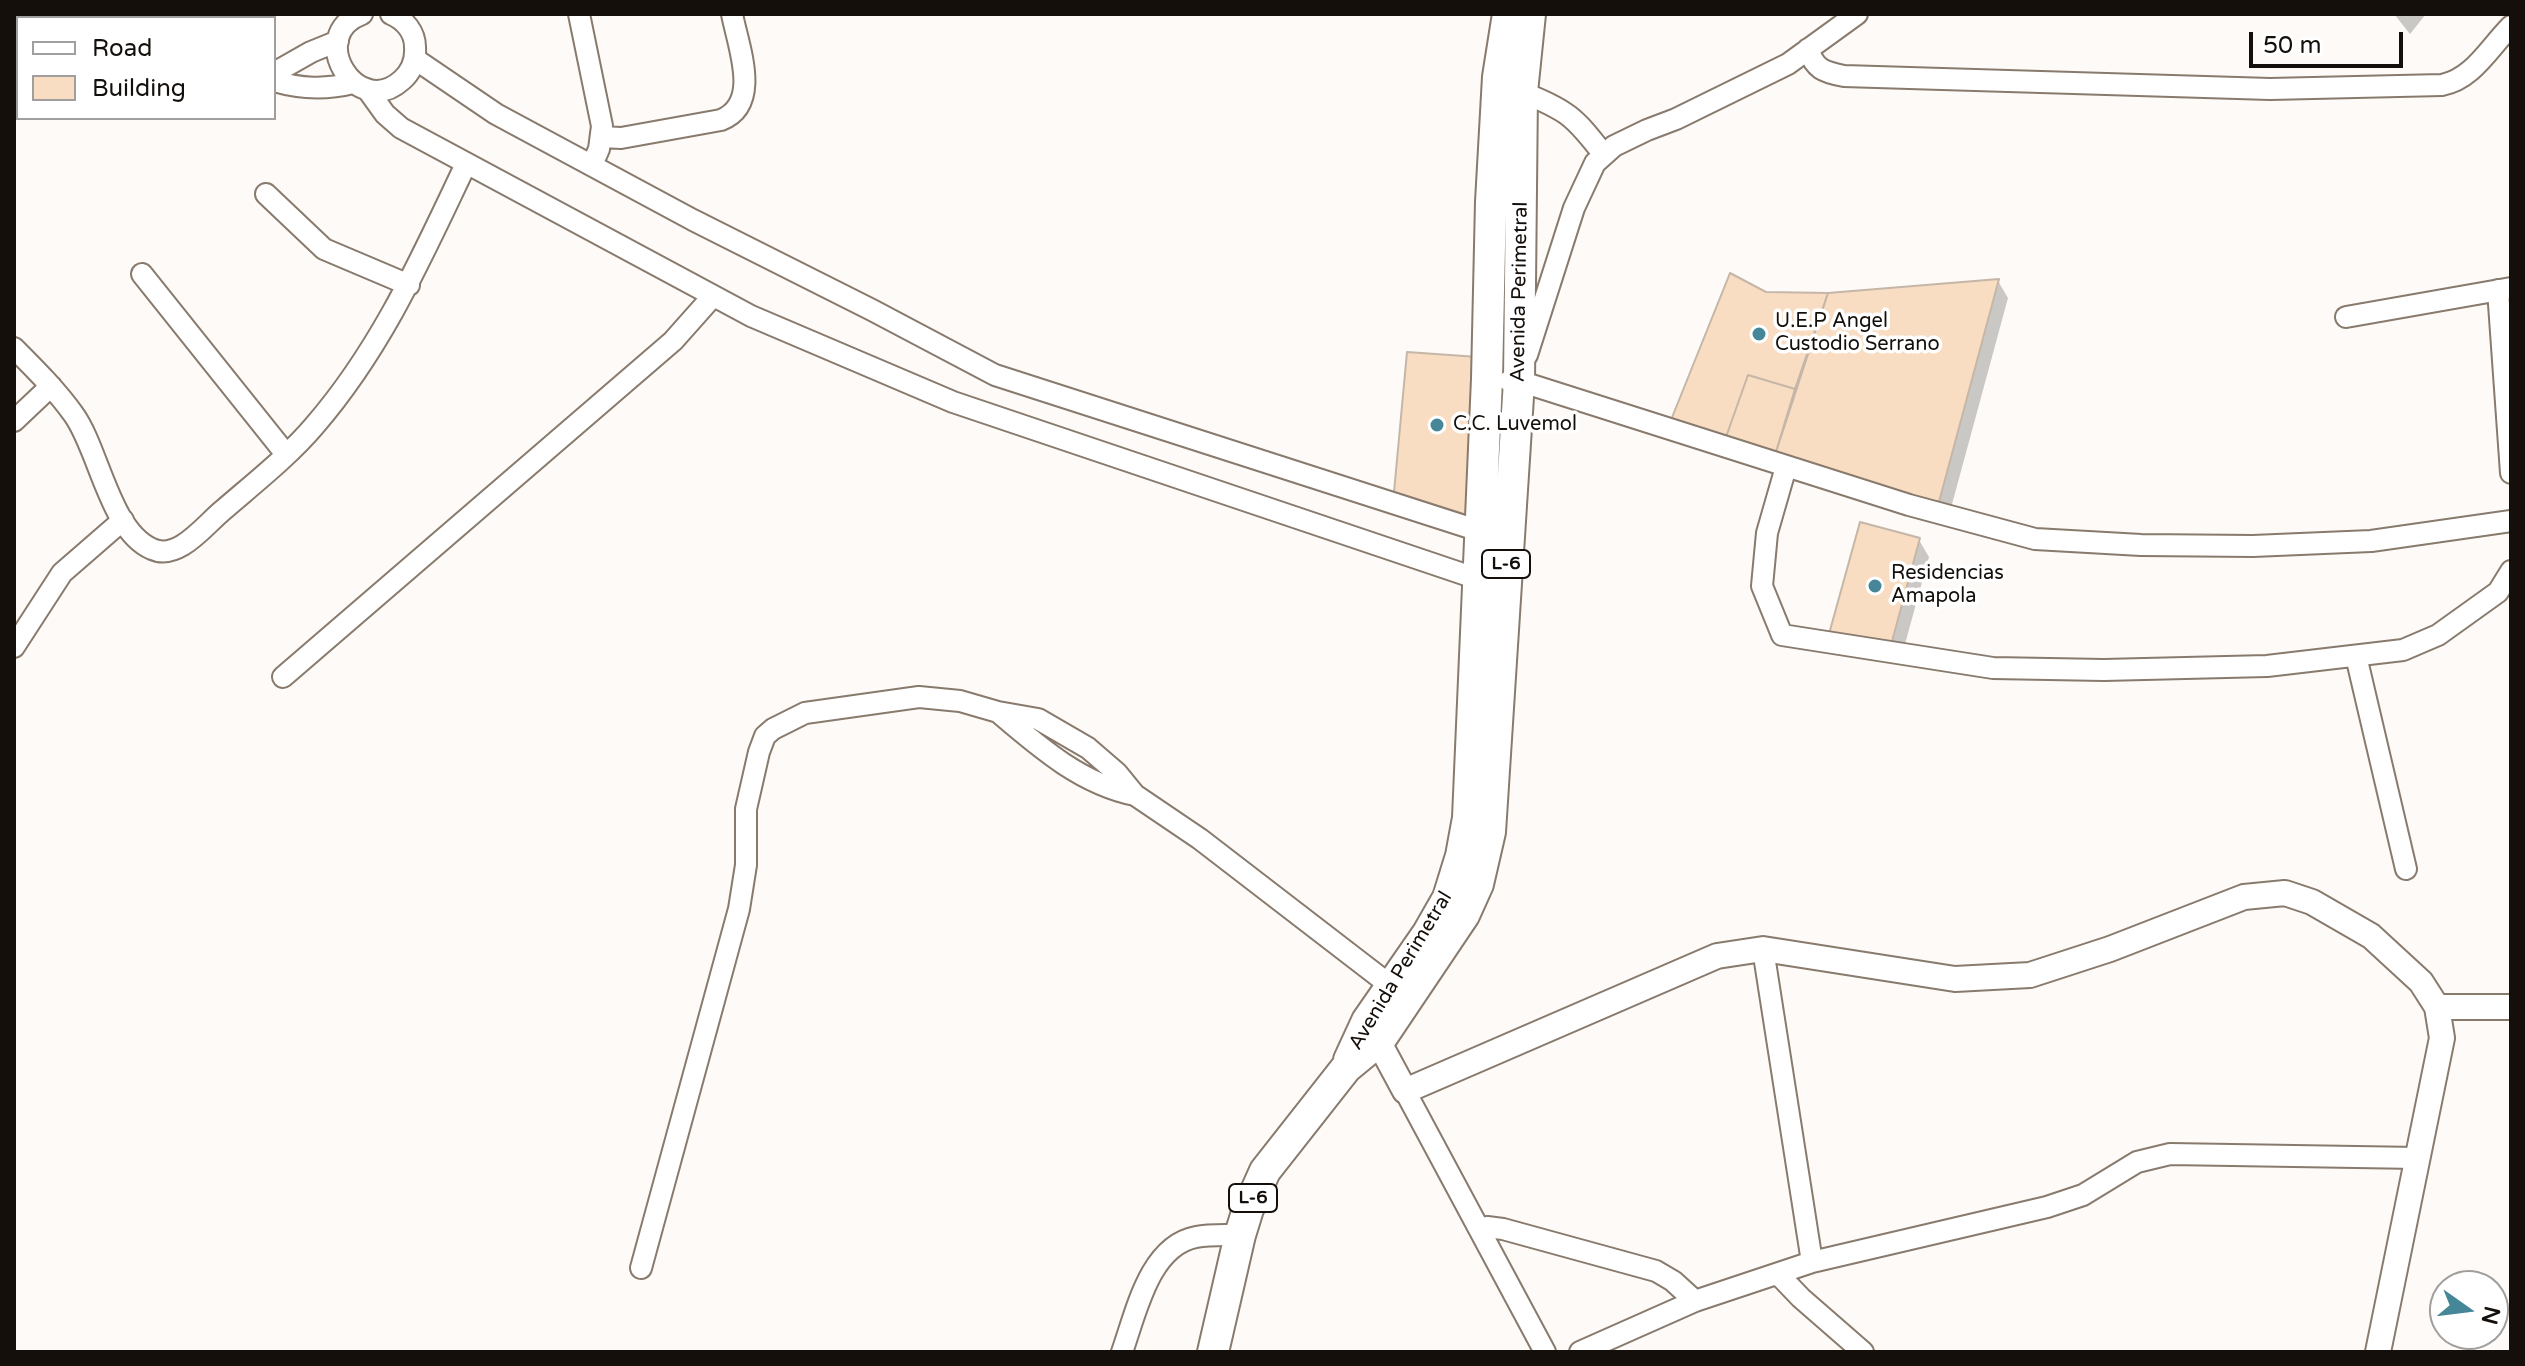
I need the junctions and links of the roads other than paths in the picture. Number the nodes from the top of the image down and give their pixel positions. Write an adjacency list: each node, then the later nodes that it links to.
1 (391, 14): 8 (street)
2 (579, 14): 17 (street)
3 (732, 14): 17 (street)
4 (1508, 14): 28 (main road, Avenida Perimetral / L-6)
5 (1530, 14): 16 (main road, Avenida Perimetral / L-6)
6 (1857, 14): 11 (street)
7 (358, 15): 10 (street)
8 (412, 22): 12 (street)
9 (2511, 26): 11 (street)
10 (338, 41): 13 (street); 15 (street)
11 (1808, 49): 18 (street)
12 (415, 59): 15 (street); 20 (street)
13 (276, 72)
14 (276, 81): 15 (street)
15 (360, 86): 19 (street)
16 (1522, 92): 18 (street); 29 (main road, Avenida Perimetral / L-6)
17 (602, 137): 20 (street)
18 (1604, 155): 29 (street)
19 (466, 164): 23 (street); 25 (street)
20 (592, 165): 37 (street)
21 (266, 194): 23 (street)
22 (142, 274): 32 (street)
23 (409, 285): 32 (street)
24 (2505, 289): 26 (street); 34 (street)
25 (713, 296): 40 (street); 43 (street)
26 (2346, 317)
27 (14, 348): 30 (street)
28 (1487, 379): 29 (street); 37 (main road, Avenida Perimetral / L-6)
29 (1519, 381): 33 (street); 38 (main road, Avenida Perimetral / L-6)
30 (51, 386): 31 (street); 35 (street)
31 (14, 421)
32 (285, 453): 35 (street)
33 (1786, 467): 36 (street); 42 (street)
34 (2511, 473)
35 (123, 520): 41 (street)
36 (2511, 521)
37 (1479, 531): 38 (street); 40 (main road, Avenida Perimetral / L-6)
38 (1508, 540): 40 (main road, Avenida Perimetral / L-6)
39 (2511, 571): 42 (street)
40 (1491, 583): 46 (main road, Avenida Perimetral / L-6); 49 (main road, Avenida Perimetral / L-6)
41 (14, 647)
42 (2356, 656): 44 (street)
43 (283, 677)
44 (2406, 869)
45 (1763, 949): 47 (street); 50 (street); 54 (street)
46 (1391, 986): 49 (main road, Avenida Perimetral / L-6); 55 (street)
47 (2437, 1007): 48 (street); 51 (street)
48 (2511, 1007)
49 (1373, 1031): 50 (street); 53 (main road, Avenida Perimetral / L-6)
50 (1405, 1091): 52 (street)
51 (2418, 1158): 54 (street); 63 (street)
52 (1480, 1230): 57 (street); 60 (street)
53 (1240, 1235): 58 (street); 59 (main road, L-6)
54 (1812, 1262): 56 (street)
55 (641, 1268)
56 (1778, 1274): 57 (street); 62 (street)
57 (1695, 1301): 61 (street)
58 (1122, 1352)
59 (1213, 1352)
60 (1545, 1352)
61 (1580, 1352)
62 (1863, 1352)
63 (2378, 1352)

